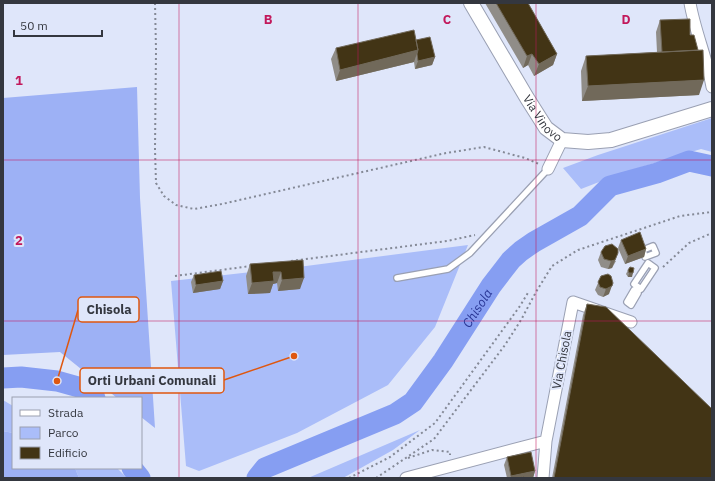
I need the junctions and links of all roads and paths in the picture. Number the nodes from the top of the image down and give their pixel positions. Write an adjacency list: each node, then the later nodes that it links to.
1 (155, 3): 7 (path)
2 (471, 3): 6 (street, Via Vinovo)
3 (690, 3): 4 (street)
4 (712, 87)
5 (712, 109): 6 (street, Via Vinovo)
6 (562, 140): 7 (street)
7 (548, 169): 15 (lane)
8 (712, 212): 19 (path)
9 (712, 233): 13 (path)
10 (476, 235): 11 (path)
11 (286, 262)
12 (255, 266): 14 (path)
13 (663, 268)
14 (175, 276)
15 (397, 278)
16 (529, 291): 21 (path)
17 (631, 322): 18 (street, Via Chisola)
18 (546, 441): 20 (street); 24 (street, Via Chisola)
19 (405, 459): 20 (path); 22 (path)
20 (454, 465): 23 (street)
21 (349, 478)
22 (376, 478)
23 (406, 478)
24 (543, 478)

